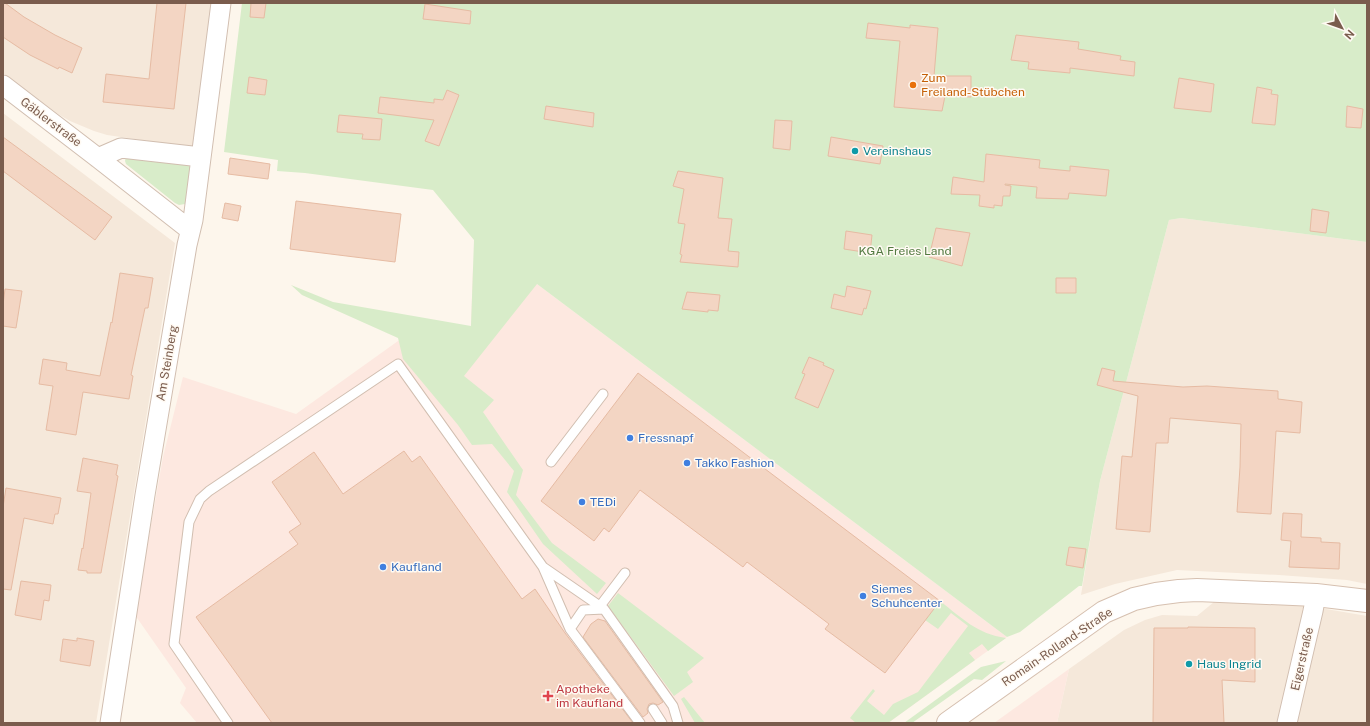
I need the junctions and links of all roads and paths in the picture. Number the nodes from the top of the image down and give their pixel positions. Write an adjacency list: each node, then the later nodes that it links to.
1 (221, 3): 3 (street, Am Steinberg)
2 (3, 86): 4 (street, Gäblerstraße)
3 (201, 157): 4 (street); 5 (street, Am Steinberg)
4 (98, 158): 5 (street, Gäblerstraße)
5 (190, 230): 15 (street, Am Steinberg)
6 (603, 394): 7 (lane)
7 (551, 462)
8 (543, 567): 12 (lane); 13 (lane); 16 (lane)
9 (625, 573): 12 (lane)
10 (1316, 595): 11 (main road, Romain-Rolland-Straße); 20 (main road, Romain-Rolland-Straße); 21 (street, Eigerstraße)
11 (1367, 601)
12 (602, 607): 13 (lane); 19 (lane)
13 (570, 629): 17 (lane)
14 (653, 709): 18 (lane)
15 (110, 723)
16 (228, 723)
17 (640, 723)
18 (662, 723)
19 (678, 723)
20 (948, 723)
21 (1287, 723)

